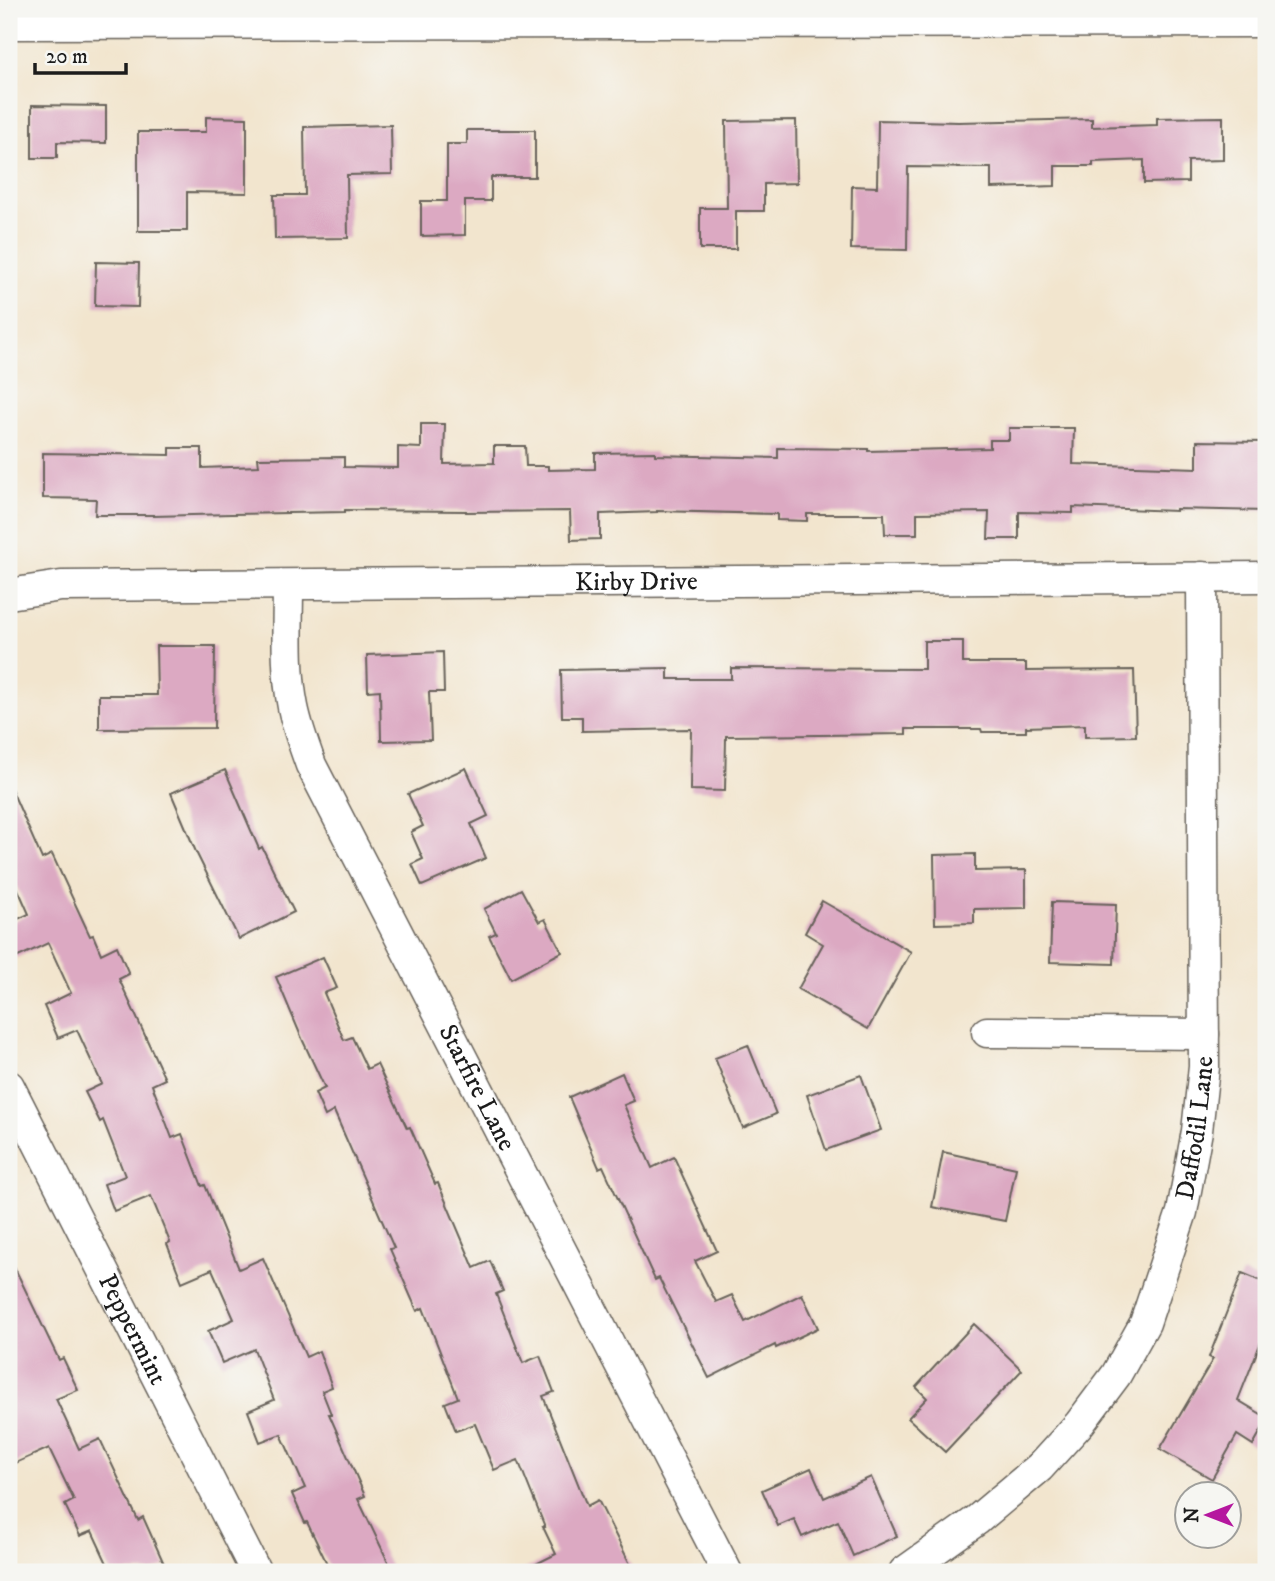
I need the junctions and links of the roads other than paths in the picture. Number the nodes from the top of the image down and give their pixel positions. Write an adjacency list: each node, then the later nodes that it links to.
1 (1266, 22): 2 (street)
2 (9, 24)
3 (1202, 577): 4 (street, Kirby Drive); 5 (street, Kirby Drive); 8 (street, Daffodil Lane)
4 (1266, 577)
5 (288, 585): 6 (street, Kirby Drive); 11 (street, Starfire Lane)
6 (9, 594)
7 (987, 1032): 8 (street)
8 (1203, 1034): 12 (street, Daffodil Lane)
9 (9, 1086): 10 (street, Peppermint)
10 (256, 1572)
11 (727, 1572)
12 (904, 1572)

